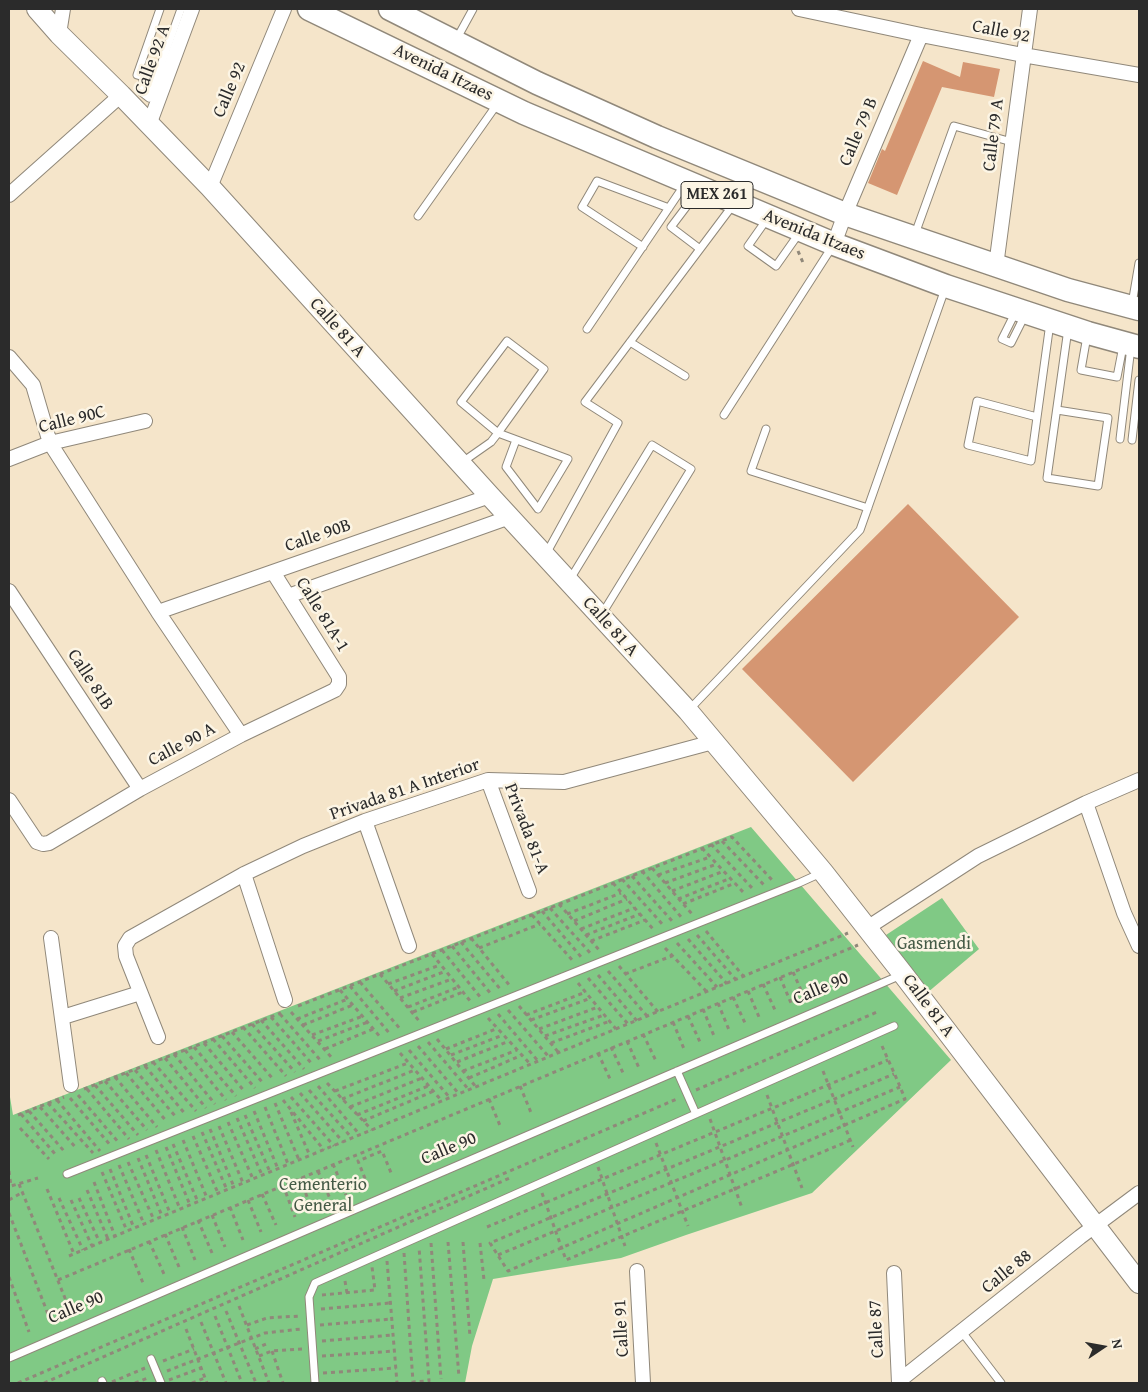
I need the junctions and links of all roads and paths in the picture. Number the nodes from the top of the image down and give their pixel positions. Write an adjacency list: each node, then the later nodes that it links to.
1 (37, 9): 12 (street, Calle 81 A)
2 (63, 9): 12 (street)
3 (160, 9): 4 (lane)
4 (181, 9)
5 (192, 9): 21 (street, Calle 92 A)
6 (284, 9): 24 (street, Calle 92)
7 (309, 9): 19 (main road, Avenida Itzaes / MEX 261)
8 (390, 9): 14 (main road, Avenida Itzaes / MEX 261)
9 (473, 9): 14 (lane)
10 (799, 9): 13 (street, Calle 92)
11 (1030, 9): 15 (street, Calle 79 A)
12 (59, 34): 18 (street, Calle 81 A)
13 (921, 35): 15 (street, Calle 92); 28 (street, Calle 79 B)
14 (454, 42): 17 (main road, Avenida Itzaes / MEX 261)
15 (1023, 55): 16 (street, Calle 92); 22 (street, Calle 79 A)
16 (1139, 75)
17 (537, 83): 20 (main road); 28 (main road, Avenida Itzaes / MEX 261)
18 (121, 94): 21 (street, Calle 81 A); 25 (street)
19 (499, 100): 20 (main road, Avenida Itzaes / MEX 261); 29 (lane)
20 (524, 113): 23 (main road, Avenida Itzaes / MEX 261)
21 (149, 125): 24 (street, Calle 81 A)
22 (1012, 142): 31 (lane); 38 (street, Calle 79 A)
23 (694, 185): 26 (main road, Avenida Itzaes / MEX 261); 27 (lane); 35 (lane)
24 (210, 187): 60 (street, Calle 81 A)
25 (9, 195)
26 (735, 202): 30 (main road, Avenida Itzaes / MEX 261); 35 (lane)
27 (669, 208): 34 (lane); 34 (lane)
28 (845, 214): 31 (main road, Avenida Itzaes / MEX 261); 33 (street, Calle 79 B)
29 (418, 216)
30 (769, 217): 32 (main road, Avenida Itzaes / MEX 261); 32 (lane)
31 (914, 238): 38 (main road, Avenida Itzaes / MEX 261)
32 (799, 239): 33 (main road, Avenida Itzaes / MEX 261); 37 (path)
33 (834, 244): 39 (main road, Avenida Itzaes / MEX 261); 50 (lane)
34 (643, 247): 43 (lane)
35 (700, 249): 44 (lane)
36 (1139, 263): 41 (lane)
37 (804, 264)
38 (996, 266): 40 (main road, Avenida Itzaes / MEX 261)
39 (946, 286): 42 (main road, Avenida Itzaes / MEX 261); 62 (lane)
40 (1068, 290): 41 (main road, Avenida Itzaes / MEX 261); 42 (main road)
41 (1136, 308)
42 (1066, 326): 45 (main road, Avenida Itzaes / MEX 261); 45 (lane); 49 (lane); 51 (lane)
43 (587, 329)
44 (630, 342): 47 (lane); 64 (lane)
45 (1131, 345): 55 (lane)
46 (9, 357): 58 (street)
47 (685, 376)
48 (1139, 380): 57 (lane)
49 (1057, 410): 49 (lane)
50 (724, 415)
51 (1038, 417): 51 (lane)
52 (145, 421): 58 (street, Calle 90C)
53 (766, 429): 62 (lane)
54 (498, 433): 54 (lane); 56 (lane); 60 (lane)
55 (1120, 439)
56 (516, 440): 56 (lane)
57 (1132, 440)
58 (50, 443): 59 (street, Calle 90C); 69 (street)
59 (9, 459)
60 (460, 463): 61 (street, Calle 81 A)
61 (490, 496): 63 (street, Calle 81 A); 65 (street, Calle 90B)
62 (868, 508): 72 (lane)
63 (510, 517): 64 (street, Calle 81 A); 68 (street)
64 (546, 555): 66 (street, Calle 81 A)
65 (273, 572): 68 (street, Calle 81A-1); 69 (street, Calle 90B)
66 (569, 581): 70 (street, Calle 81 A); 70 (lane)
67 (9, 591): 77 (street, Calle 81B)
68 (288, 596): 71 (street, Calle 81A-1)
69 (158, 612): 73 (street)
70 (601, 616): 72 (street, Calle 81 A)
71 (339, 677): 73 (street, Calle 90 A)
72 (688, 711): 74 (street, Calle 81 A)
73 (241, 735): 77 (street, Calle 90 A)
74 (713, 742): 75 (street, Privada 81 A Interior); 89 (street, Calle 81 A)
75 (488, 780): 80 (street, Privada 81 A Interior); 101 (street, Privada 81-A)
76 (1139, 780): 79 (street)
77 (140, 789): 78 (street, Calle 90 A)
78 (9, 800)
79 (1086, 803): 127 (street); 136 (street)
80 (365, 821): 90 (street, Privada 81 A Interior); 134 (street)
81 (722, 841): 82 (path); 95 (path); 99 (path)
82 (711, 844): 83 (path); 100 (path)
83 (702, 848): 84 (path); 86 (path)
84 (710, 857): 85 (path); 91 (path)
85 (718, 864): 87 (path); 97 (path)
86 (652, 868): 88 (path); 91 (path)
87 (724, 871): 93 (path); 102 (path)
88 (642, 872): 92 (path); 116 (path)
89 (824, 872): 127 (street, Calle 81 A); 406 (lane)
90 (244, 874): 176 (street, Privada 81 A Interior); 189 (street)
91 (658, 875): 97 (path)
92 (632, 876): 94 (path); 119 (path)
93 (731, 878): 98 (path); 105 (path)
94 (622, 879): 96 (path); 121 (path)
95 (773, 881)
96 (613, 883): 103 (path); 107 (path)
97 (665, 883): 102 (path)
98 (736, 883): 104 (path); 108 (path)
99 (764, 885)
100 (753, 889)
101 (529, 891)
102 (672, 891): 105 (path)
103 (621, 893): 106 (path); 112 (path)
104 (744, 893)
105 (678, 898): 108 (path)
106 (627, 899): 110 (path); 118 (path)
107 (559, 904): 109 (path); 112 (path)
108 (683, 904): 114 (path)
109 (550, 908): 111 (path); 142 (path)
110 (634, 908): 113 (path); 122 (path)
111 (542, 911): 115 (path); 144 (path)
112 (568, 914): 118 (path)
113 (640, 914): 117 (path); 125 (path)
114 (692, 914)
115 (532, 915): 120 (path); 129 (path)
116 (682, 918)
117 (645, 920): 123 (path); 131 (path)
118 (574, 921): 122 (path)
119 (672, 922)
120 (540, 924): 137 (path); 145 (path)
121 (663, 925)
122 (581, 929): 125 (path)
123 (653, 929)
124 (706, 932): 155 (path)
125 (586, 935): 131 (path)
126 (697, 935): 159 (path)
127 (858, 935): 150 (path); 154 (street, Calle 81 A); 155 (path)
128 (51, 938): 204 (street)
129 (471, 938): 132 (path); 137 (path)
130 (688, 938): 163 (path)
131 (591, 941): 140 (path)
132 (461, 942): 135 (path); 170 (path)
133 (677, 943): 168 (path)
134 (409, 946)
135 (452, 946): 139 (path); 177 (path)
136 (1139, 946)
137 (479, 948): 166 (path)
138 (664, 948): 143 (path)
139 (442, 950): 141 (path); 180 (path)
140 (600, 951)
141 (432, 954): 146 (path); 151 (path)
142 (591, 954)
143 (672, 956): 153 (path); 175 (path)
144 (582, 958)
145 (573, 961)
146 (440, 964): 148 (path); 162 (path)
147 (619, 966): 153 (path)
148 (446, 971): 158 (path); 172 (path)
149 (608, 971): 202 (path)
150 (792, 972): 156 (path); 182 (path)
151 (380, 974): 160 (path); 162 (path)
152 (598, 974): 212 (path)
153 (625, 974): 196 (path)
154 (903, 974): 281 (lane, Calle 90); 463 (street, Calle 81 A)
155 (744, 976): 159 (path)
156 (780, 977): 164 (path); 186 (path)
157 (588, 978): 218 (path)
158 (452, 979): 167 (path); 179 (path)
159 (736, 980): 163 (path)
160 (360, 982): 165 (path); 226 (path)
161 (578, 982): 174 (path)
162 (388, 984): 172 (path)
163 (727, 984): 168 (path)
164 (764, 984): 171 (path); 194 (path)
165 (350, 986): 169 (path); 229 (path)
166 (511, 986)
167 (459, 987): 173 (path); 190 (path)
168 (717, 987): 175 (path)
169 (340, 990): 183 (path); 189 (path)
170 (502, 990)
171 (748, 990): 178 (path); 206 (path)
172 (394, 991): 179 (path)
173 (463, 992): 184 (path); 195 (path)
174 (586, 992): 181 (path); 199 (path)
175 (707, 992): 196 (path)
176 (140, 993): 204 (street); 236 (street)
177 (492, 994)
178 (732, 997): 185 (path); 216 (path)
179 (400, 998): 190 (path)
180 (482, 998)
181 (591, 998): 191 (path); 210 (path)
182 (804, 998)
183 (348, 999): 187 (path); 208 (path)
184 (471, 1002)
185 (718, 1003): 192 (path); 227 (path)
186 (791, 1003)
187 (353, 1005): 201 (path); 219 (path)
188 (519, 1006): 199 (path)
189 (288, 1007): 205 (path); 208 (path); 269 (path)
190 (408, 1007): 195 (path)
191 (598, 1007): 200 (path); 224 (path)
192 (703, 1009): 203 (path); 235 (path)
193 (508, 1010): 263 (path)
194 (775, 1010)
195 (412, 1012): 214 (path)
196 (658, 1012): 202 (path)
197 (877, 1012): 313 (path)
198 (498, 1014): 271 (path)
199 (526, 1015): 210 (path)
200 (604, 1015): 211 (path); 234 (path)
201 (363, 1016): 213 (path); 233 (path)
202 (647, 1016): 212 (path)
203 (688, 1016): 215 (path); 244 (path)
204 (63, 1017): 307 (street)
205 (271, 1017): 209 (path); 274 (path)
206 (759, 1017)
207 (488, 1018): 222 (path)
208 (297, 1019): 219 (path)
209 (262, 1020): 217 (path); 277 (path)
210 (531, 1020): 224 (path)
211 (610, 1021): 225 (path); 246 (path)
212 (637, 1021): 218 (path)
213 (368, 1022): 223 (path); 240 (path)
214 (421, 1022)
215 (673, 1022): 230 (path); 253 (path)
216 (744, 1023)
217 (252, 1024): 221 (path); 282 (path)
218 (628, 1024): 225 (path)
219 (303, 1025): 233 (path)
220 (894, 1026): 338 (lane)
221 (243, 1027): 228 (path); 287 (path)
222 (498, 1028): 231 (path); 252 (path)
223 (373, 1029): 237 (path); 251 (path)
224 (539, 1029): 234 (path)
225 (616, 1029): 258 (path)
226 (402, 1030)
227 (729, 1030)
228 (232, 1032): 232 (path); 292 (path)
229 (391, 1034)
230 (644, 1034): 242 (path); 267 (path)
231 (504, 1035): 241 (path); 261 (path)
232 (222, 1036): 238 (path); 296 (path)
233 (312, 1036): 240 (path)
234 (545, 1036): 246 (path)
235 (714, 1036)
236 (158, 1037)
237 (381, 1038)
238 (213, 1039): 245 (path); 304 (path)
239 (437, 1039): 252 (path)
240 (318, 1041): 251 (path)
241 (509, 1041): 256 (path); 270 (path)
242 (627, 1041): 250 (path); 276 (path)
243 (428, 1042): 306 (path)
244 (700, 1042)
245 (204, 1043): 249 (path); 309 (path)
246 (551, 1043): 258 (path)
247 (418, 1046): 312 (path)
248 (882, 1046): 266 (path)
249 (194, 1047): 254 (path); 315 (path)
250 (612, 1047): 259 (path); 286 (path)
251 (325, 1049): 265 (path)
252 (446, 1049): 261 (path)
253 (684, 1049)
254 (185, 1050): 260 (path); 322 (path)
255 (409, 1050): 317 (path)
256 (517, 1050): 262 (path); 280 (path)
257 (400, 1053): 272 (path)
258 (560, 1053): 263 (path)
259 (598, 1053): 293 (path); 300 (path)
260 (174, 1054): 264 (path); 327 (path)
261 (451, 1055): 270 (path)
262 (522, 1055): 273 (path); 290 (path)
263 (549, 1057): 271 (path)
264 (164, 1058): 268 (path); 331 (path)
265 (332, 1058)
266 (888, 1060): 285 (path); 297 (path)
267 (656, 1061)
268 (153, 1062): 275 (path); 335 (path)
269 (322, 1062)
270 (456, 1062): 280 (path)
271 (538, 1062): 273 (path)
272 (408, 1063): 279 (path); 308 (path)
273 (531, 1064): 301 (path)
274 (313, 1065)
275 (145, 1066): 278 (path); 342 (path)
276 (640, 1068)
277 (304, 1069)
278 (135, 1070): 284 (path); 345 (path)
279 (415, 1070): 289 (path); 318 (path)
280 (464, 1071): 290 (path)
281 (677, 1071): 313 (lane); 542 (lane, Calle 90)
282 (295, 1072)
283 (823, 1072): 297 (path)
284 (126, 1073): 288 (path); 349 (path)
285 (894, 1074): 302 (path); 320 (path)
286 (624, 1075)
287 (286, 1076)
288 (115, 1077): 291 (path); 353 (path)
289 (422, 1078): 299 (path); 332 (path)
290 (469, 1078): 301 (path)
291 (106, 1081): 295 (path); 357 (path)
292 (275, 1081)
293 (610, 1081)
294 (327, 1082): 308 (path)
295 (95, 1085): 303 (path); 360 (path)
296 (264, 1085)
297 (828, 1085): 320 (path); 333 (path)
298 (318, 1086): 361 (path)
299 (428, 1086): 310 (path); 340 (path)
300 (520, 1086): 319 (path); 341 (path)
301 (476, 1087): 306 (path)
302 (900, 1087): 337 (path); 350 (path)
303 (87, 1088): 307 (path); 365 (path)
304 (255, 1088)
305 (309, 1090): 364 (path)
306 (469, 1090): 312 (path)
307 (72, 1091): 321 (path); 370 (path); 372 (path)
308 (335, 1091): 318 (path)
309 (246, 1092)
310 (434, 1092): 324 (path); 346 (path)
311 (300, 1093): 368 (path)
312 (459, 1094): 317 (path)
313 (687, 1094): 338 (lane); 403 (path)
314 (767, 1095): 333 (path)
315 (236, 1096)
316 (291, 1097): 373 (path)
317 (450, 1098): 324 (path)
318 (342, 1099): 332 (path)
319 (489, 1099): 354 (path); 394 (path)
320 (834, 1099): 337 (path); 348 (path)
321 (58, 1100): 326 (path); 378 (path)
322 (226, 1100)
323 (283, 1100): 330 (path)
324 (442, 1101): 356 (path)
325 (275, 1103): 390 (path)
326 (48, 1104): 328 (path); 383 (path)
327 (216, 1104)
328 (40, 1107): 334 (path); 377 (path)
329 (265, 1107): 393 (path)
330 (289, 1107): 380 (path); 387 (path)
331 (206, 1108)
332 (350, 1108): 340 (path)
333 (772, 1109): 348 (path); 359 (path)
334 (29, 1111): 382 (path); 384 (path)
335 (197, 1112)
336 (254, 1112): 399 (path)
337 (839, 1113): 350 (path); 363 (path)
338 (696, 1114): 567 (lane)
339 (245, 1115): 405 (path)
340 (357, 1115): 346 (path)
341 (532, 1115)
342 (187, 1116)
343 (237, 1118): 408 (path)
344 (710, 1119): 359 (path)
345 (178, 1120)
346 (363, 1121): 356 (path)
347 (228, 1122): 413 (path)
348 (777, 1122): 363 (path); 375 (path)
349 (168, 1123)
350 (844, 1125): 367 (path); 381 (path)
351 (219, 1126): 416 (path)
352 (20, 1128): 389 (path)
353 (158, 1128)
354 (501, 1128)
355 (210, 1129): 422 (path)
356 (372, 1130): 361 (path)
357 (148, 1131)
358 (202, 1132): 427 (path)
359 (715, 1132): 375 (path); 386 (path)
360 (138, 1135)
361 (360, 1135): 364 (path)
362 (193, 1136): 431 (path)
363 (782, 1136): 381 (path); 391 (path)
364 (352, 1138): 368 (path)
365 (129, 1139)
366 (183, 1140): 437 (path)
367 (850, 1140): 376 (path); 395 (path)
368 (343, 1142): 373 (path)
369 (655, 1142): 386 (path)
370 (119, 1143)
371 (173, 1144): 443 (path)
372 (111, 1146)
373 (334, 1146): 380 (path)
374 (166, 1147): 445 (path)
375 (720, 1147): 391 (path); 400 (path)
376 (853, 1147)
377 (77, 1149)
378 (100, 1150)
379 (156, 1150): 449 (path)
380 (324, 1150): 387 (path)
381 (788, 1150): 395 (path); 407 (path)
382 (64, 1151)
383 (93, 1153)
384 (55, 1154)
385 (146, 1155): 453 (path)
386 (660, 1155): 400 (path); 414 (path)
387 (310, 1156): 390 (path)
388 (138, 1158): 455 (path)
389 (49, 1159)
390 (299, 1160): 393 (path)
391 (725, 1160): 407 (path); 417 (path)
392 (128, 1162): 458 (path)
393 (288, 1164): 399 (path)
394 (333, 1164): 401 (path); 434 (path)
395 (793, 1164): 423 (path); 424 (path)
396 (119, 1165): 461 (path)
397 (598, 1167): 414 (path)
398 (110, 1169): 467 (path)
399 (278, 1169): 405 (path)
400 (666, 1169): 417 (path); 433 (path)
401 (318, 1170): 412 (path); 442 (path)
402 (9, 1171): 418 (path)
403 (509, 1171): 410 (path); 556 (path)
404 (102, 1172): 468 (path)
405 (270, 1172): 408 (path)
406 (66, 1174)
407 (730, 1174): 423 (path); 438 (path)
408 (262, 1175): 413 (path)
409 (392, 1175): 421 (path)
410 (512, 1177): 419 (path); 557 (path)
411 (38, 1178): 418 (path)
412 (300, 1178): 420 (path); 450 (path)
413 (253, 1179): 416 (path)
414 (602, 1179): 433 (path); 444 (path)
415 (94, 1182): 472 (path)
416 (243, 1183): 422 (path)
417 (671, 1183): 438 (path); 447 (path)
418 (19, 1184): 429 (path)
419 (515, 1184)
420 (283, 1185): 432 (path); 456 (path)
421 (368, 1186)
422 (234, 1187): 427 (path)
423 (736, 1188): 448 (path); 451 (path)
424 (802, 1188)
425 (47, 1189): 491 (path)
426 (87, 1190): 474 (path)
427 (227, 1190): 431 (path)
428 (541, 1190): 444 (path)
429 (23, 1192): 439 (path); 503 (path)
430 (1139, 1193): 463 (street, Calle 88)
431 (218, 1194): 437 (path)
432 (262, 1194): 441 (path); 462 (path)
433 (607, 1194): 447 (path); 457 (path)
434 (346, 1195)
435 (59, 1198): 488 (path)
436 (79, 1198): 480 (path)
437 (207, 1198): 443 (path)
438 (677, 1198): 451 (path); 460 (path)
439 (9, 1200)
440 (71, 1200): 482 (path)
441 (248, 1200): 446 (path); 470 (path)
442 (331, 1201)
443 (198, 1202): 445 (path)
444 (546, 1203): 457 (path); 466 (path)
445 (190, 1205): 449 (path)
446 (230, 1207): 454 (path); 475 (path)
447 (612, 1207): 460 (path); 469 (path)
448 (742, 1208)
449 (180, 1209): 453 (path)
450 (312, 1210)
451 (682, 1211): 464 (path); 473 (path)
452 (9, 1213): 519 (path)
453 (170, 1213): 455 (path)
454 (212, 1214): 459 (path); 484 (path)
455 (162, 1216): 458 (path)
456 (295, 1217)
457 (551, 1218): 469 (path); 492 (path)
458 (154, 1220): 461 (path)
459 (198, 1220): 465 (path); 490 (path)
460 (618, 1223): 473 (path); 486 (path)
461 (144, 1224): 467 (path)
462 (276, 1225)
463 (1096, 1225): 506 (street, Calle 81 A); 526 (street, Calle 88)
464 (688, 1226)
465 (182, 1227): 471 (path); 495 (path)
466 (487, 1227)
467 (134, 1228): 468 (path)
468 (127, 1231): 472 (path)
469 (556, 1231): 486 (path); 492 (path)
470 (261, 1232)
471 (165, 1234): 476 (path); 497 (path)
472 (115, 1236): 474 (path)
473 (622, 1236): 483 (path); 486 (path)
474 (108, 1239): 480 (path)
475 (243, 1240)
476 (149, 1241): 487 (path); 500 (path)
477 (431, 1242): 553 (path)
478 (448, 1242): 552 (path)
479 (463, 1242): 528 (path)
480 (100, 1243): 482 (path)
481 (480, 1243): 504 (path)
482 (92, 1246): 488 (path)
483 (625, 1246)
484 (225, 1247)
485 (419, 1247): 489 (path)
486 (562, 1248): 492 (path)
487 (129, 1249): 503 (path); 505 (path)
488 (83, 1250): 491 (path)
489 (404, 1250)
490 (212, 1253)
491 (74, 1254): 493 (path)
492 (498, 1254)
493 (69, 1256)
494 (386, 1258): 511 (path)
495 (195, 1260)
496 (372, 1264): 507 (path)
497 (179, 1267)
498 (637, 1271): 569 (street, Calle 91)
499 (894, 1273): 555 (street, Calle 87)
500 (164, 1274)
501 (345, 1276): 507 (path)
502 (9, 1277): 508 (path)
503 (58, 1280): 515 (path)
504 (484, 1280)
505 (143, 1283)
506 (1139, 1283)
507 (346, 1293): 509 (path)
508 (15, 1295): 510 (path); 525 (path)
509 (316, 1296)
510 (9, 1298)
511 (390, 1303): 513 (path); 518 (path)
512 (239, 1306): 521 (path)
513 (315, 1309)
514 (226, 1311): 531 (path)
515 (71, 1314)
516 (215, 1316): 533 (path)
517 (302, 1316): 521 (path)
518 (392, 1319): 522 (path); 527 (path)
519 (51, 1322)
520 (201, 1322): 539 (path)
521 (246, 1325): 529 (path)
522 (316, 1326)
523 (304, 1328): 529 (path)
524 (186, 1329): 535 (path)
525 (29, 1332)
526 (962, 1332): 555 (street, Calle 88); 570 (lane)
527 (393, 1335): 530 (path); 538 (path)
528 (470, 1337)
529 (252, 1338): 531 (path); 534 (path)
530 (318, 1341)
531 (239, 1343): 533 (path); 564 (path)
532 (266, 1344): 534 (path)
533 (227, 1348): 539 (path); 563 (path)
534 (256, 1348): 540 (path)
535 (194, 1349): 543 (path); 544 (path)
536 (305, 1349): 537 (path)
537 (272, 1351): 540 (path); 566 (path)
538 (394, 1351): 541 (path); 547 (path)
539 (214, 1354): 543 (path); 562 (path)
540 (259, 1356): 565 (path)
541 (319, 1357)
542 (9, 1358)
543 (198, 1360): 546 (path); 548 (path)
544 (155, 1361): 559 (lane)
545 (149, 1367): 554 (path)
546 (201, 1368): 551 (path); 559 (path)
547 (396, 1368): 549 (path); 568 (path)
548 (162, 1373)
549 (320, 1374)
550 (153, 1376): 558 (path)
551 (205, 1378): 560 (path); 561 (path)
552 (459, 1378)
553 (441, 1380)
554 (105, 1382)
555 (899, 1382)
556 (18, 1383)
557 (44, 1383)
558 (135, 1383)
559 (163, 1383)
560 (192, 1383)
561 (207, 1383)
562 (226, 1383)
563 (242, 1383)
564 (256, 1383)
565 (269, 1383)
566 (283, 1383)
567 (316, 1383)
568 (398, 1383)
569 (643, 1383)
570 (1001, 1383)

